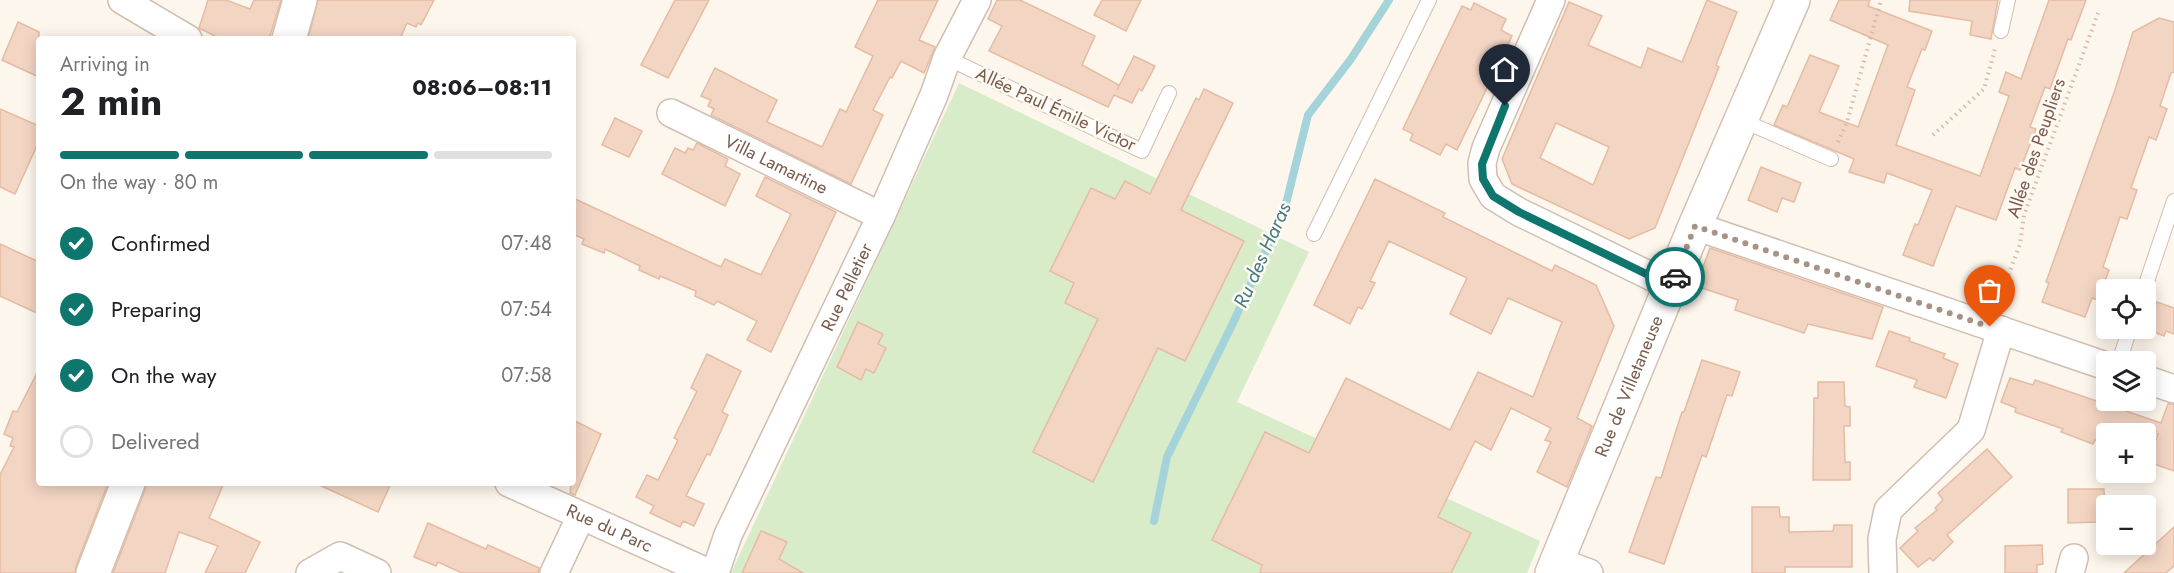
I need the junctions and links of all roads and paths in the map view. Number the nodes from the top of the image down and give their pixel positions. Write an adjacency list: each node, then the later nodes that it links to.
1 (122, 0): 11 (street)
2 (300, 0): 12 (street)
3 (975, 0): 13 (street, Rue Pelletier)
4 (1429, 0): 22 (lane)
5 (1551, 0): 24 (street)
6 (1793, 0): 16 (street, Rue de Villetaneuse)
7 (1881, 0): 18 (path)
8 (2008, 0): 10 (lane)
9 (2098, 13): 25 (path, Allée des Peupliers)
10 (2001, 31): 17 (path)
11 (183, 36)
12 (290, 36)
13 (948, 58): 14 (lane, Allée Paul Émile Victor); 20 (street, Rue Pelletier)
14 (1169, 93)
15 (670, 113): 20 (street, Villa Lamartine)
16 (1741, 120): 18 (lane); 21 (street, Rue de Villetaneuse)
17 (1933, 135)
18 (1831, 159)
19 (2174, 201): 23 (lane)
20 (881, 216): 38 (street, Rue Pelletier)
21 (1695, 226): 24 (street, Rue de Villetaneuse); 25 (street)
22 (1314, 234)
23 (2148, 279)
24 (1671, 286): 32 (street, Rue de Villetaneuse)
25 (1995, 328): 26 (street); 40 (street)
26 (2096, 363)
27 (2156, 383): 28 (street)
28 (2174, 389)
29 (127, 486): 33 (street)
30 (516, 486): 31 (street, Rue du Parc)
31 (581, 516): 36 (street); 37 (street, Rue du Parc)
32 (1554, 567): 39 (street)
33 (93, 573)
34 (309, 573): 35 (street)
35 (377, 573)
36 (554, 573)
37 (709, 573)
38 (715, 573)
39 (1589, 573)
40 (1883, 573)

